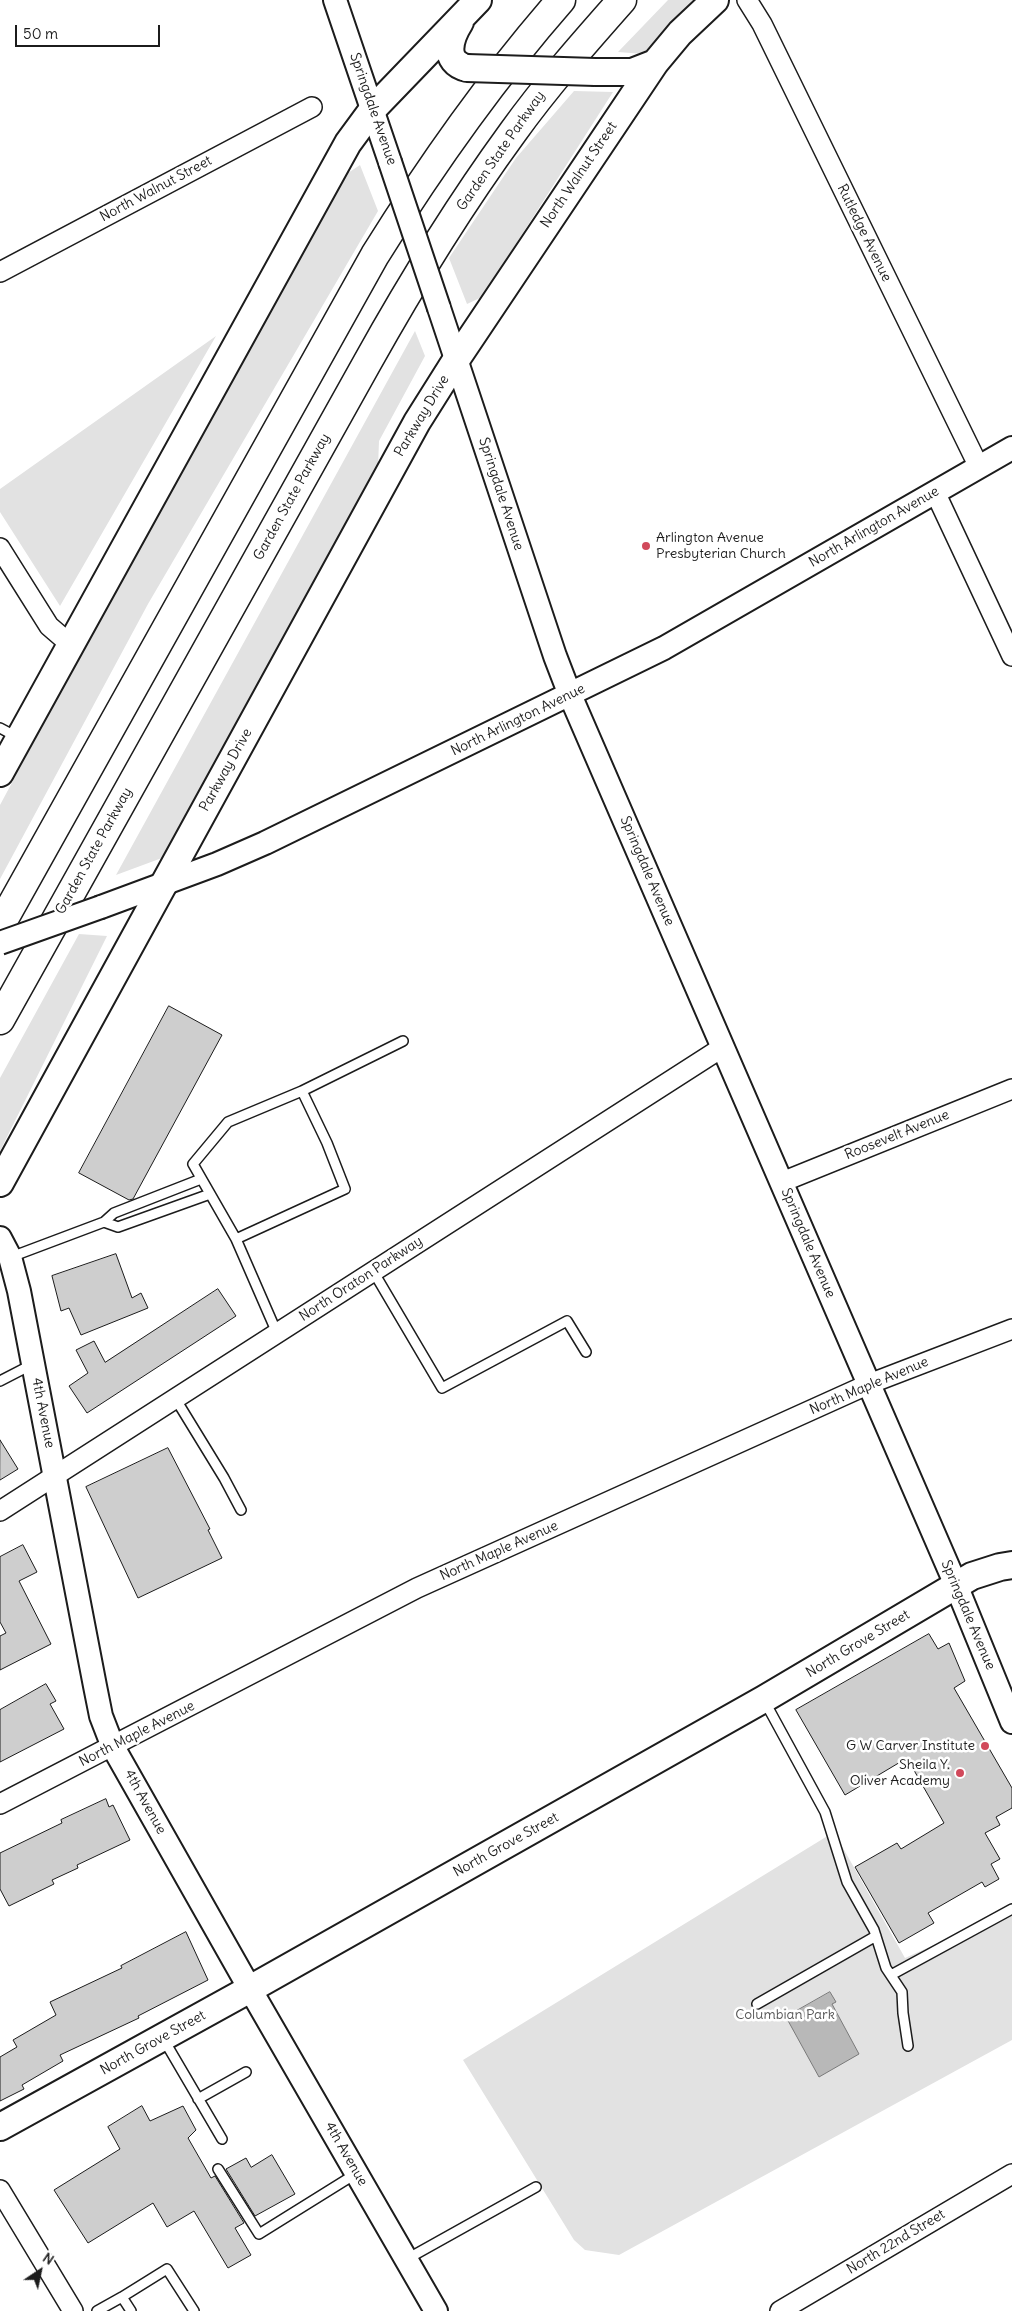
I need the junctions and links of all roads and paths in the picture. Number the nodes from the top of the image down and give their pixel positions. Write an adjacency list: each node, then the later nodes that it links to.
1 (335, 0): 9 (street, Springdale Avenue)
2 (561, 0): 22 (highway)
3 (622, 0): 24 (highway, Garden State Parkway)
4 (715, 0): 7 (main road, North Walnut Street)
5 (747, 0): 13 (street, Rutledge Avenue)
6 (474, 4): 7 (main road, bridge); 9 (main road)
7 (655, 63): 11 (main road, North Walnut Street)
8 (312, 107): 10 (street, North Walnut Street)
9 (373, 109): 11 (street, Springdale Avenue, bridge); 16 (main road)
10 (0, 272)
11 (456, 360): 18 (street, Springdale Avenue); 21 (main road, Parkway Drive)
12 (1012, 448): 13 (street, North Arlington Avenue)
13 (979, 467): 14 (street, North Arlington Avenue)
14 (935, 492): 17 (street); 18 (street, North Arlington Avenue)
15 (0, 548): 16 (street)
16 (71, 645): 19 (main road)
17 (1012, 656)
18 (570, 695): 21 (street, North Arlington Avenue); 26 (street, Springdale Avenue)
19 (10, 734): 20 (main road)
20 (0, 774)
21 (164, 883): 23 (street, North Arlington Avenue, bridge); 31 (main road, Parkway Drive)
22 (0, 926)
23 (0, 943)
24 (0, 1020)
25 (403, 1041): 28 (lane)
26 (723, 1047): 30 (street, Springdale Avenue); 36 (street, North Oraton Parkway)
27 (1012, 1089): 30 (street, Roosevelt Avenue)
28 (302, 1092): 29 (lane); 34 (lane)
29 (201, 1178): 32 (lane); 33 (lane)
30 (782, 1182): 42 (street, Springdale Avenue)
31 (0, 1183)
32 (210, 1194): 33 (lane); 34 (lane)
33 (104, 1222): 35 (lane)
34 (236, 1239): 38 (lane)
35 (5, 1248): 40 (street, 4th Avenue)
36 (373, 1271): 38 (street, North Oraton Parkway); 39 (lane)
37 (1012, 1328): 42 (street, North Maple Avenue)
38 (277, 1332): 43 (street, North Oraton Parkway)
39 (586, 1352)
40 (33, 1364): 41 (lane); 44 (street, 4th Avenue)
41 (0, 1381)
42 (869, 1384): 48 (street, Springdale Avenue); 51 (street, North Maple Avenue)
43 (175, 1398): 44 (street, North Oraton Parkway); 45 (lane)
44 (55, 1475): 46 (street, North Oraton Parkway); 51 (street, 4th Avenue)
45 (241, 1510)
46 (0, 1511)
47 (1012, 1565): 48 (main road, North Grove Street)
48 (956, 1585): 49 (main road, North Grove Street); 50 (street, Springdale Avenue)
49 (764, 1699): 54 (lane); 56 (main road, North Grove Street)
50 (1012, 1722)
51 (113, 1746): 52 (street, North Maple Avenue); 56 (street, 4th Avenue)
52 (0, 1804)
53 (1012, 1909): 55 (lane)
54 (876, 1936): 55 (lane); 57 (lane)
55 (891, 1975): 59 (lane)
56 (250, 1990): 58 (main road, North Grove Street); 65 (street, 4th Avenue)
57 (757, 2004)
58 (163, 2038): 61 (lane); 62 (main road, North Grove Street)
59 (908, 2046)
60 (246, 2072): 61 (lane)
61 (198, 2099): 63 (lane)
62 (0, 2127)
63 (222, 2139)
64 (218, 2169): 65 (lane)
65 (357, 2173): 69 (street, 4th Avenue)
66 (1012, 2174): 76 (street, North 22nd Street)
67 (536, 2187): 69 (lane)
68 (0, 2190): 71 (street)
69 (406, 2259): 75 (street, 4th Avenue)
70 (122, 2296): 72 (lane); 73 (lane); 74 (lane)
71 (73, 2311)
72 (96, 2311)
73 (131, 2311)
74 (194, 2311)
75 (436, 2311)
76 (780, 2311)

